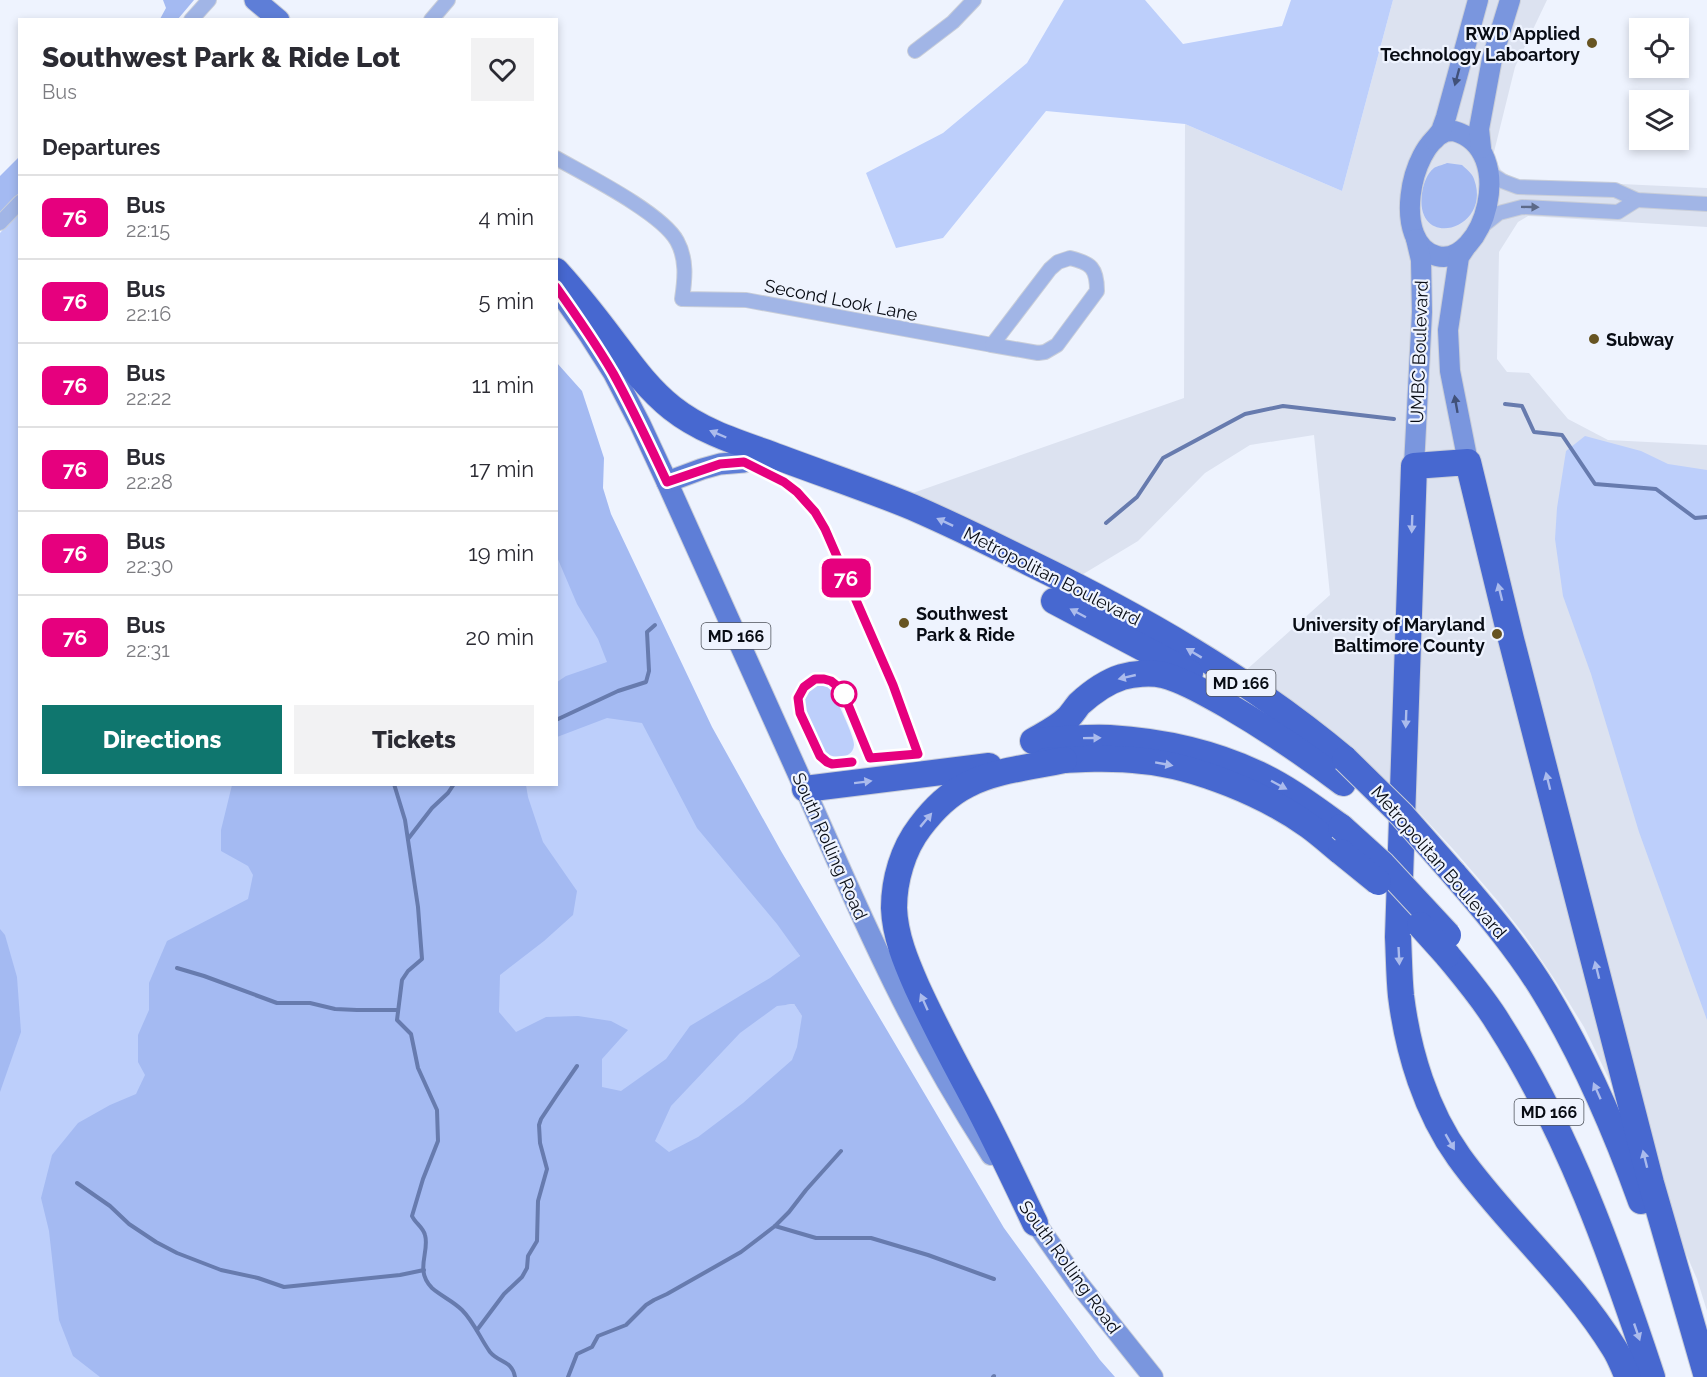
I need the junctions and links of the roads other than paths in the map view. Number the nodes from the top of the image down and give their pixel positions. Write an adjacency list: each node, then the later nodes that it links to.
1 (209, 0): 7 (street)
2 (255, 0): 8 (main road)
3 (448, 0): 9 (street)
4 (974, 0): 10 (street)
5 (1478, 0): 11 (street, one-way to 11)
6 (1510, 0): 12 (street)
7 (193, 18)
8 (277, 18)
9 (433, 18)
10 (915, 51)
11 (1433, 141): 12 (street); 20 (street)
12 (1481, 148): 14 (street)
13 (558, 159): 24 (street, Second Look Lane)
14 (1488, 172): 15 (street); 19 (street)
15 (1636, 200): 17 (street); 19 (street, one-way to 15)
16 (18, 204): 18 (street)
17 (1707, 204)
18 (0, 223)
19 (1479, 230): 21 (street)
20 (1416, 239): 21 (street); 27 (street, UMBC Boulevard)
21 (1465, 248): 26 (street, UMBC Boulevard, one-way to 21)
22 (558, 273): 28 (highway, MD 166, one-way to 22)
23 (558, 290): 29 (main road, South Rolling Road / MD 166)
24 (992, 345): 24 (street, Second Look Lane)
25 (744, 462): 28 (highway); 29 (main road)
26 (1468, 462): 27 (highway); 40 (highway, one-way to 26)
27 (1414, 466): 37 (highway, one-way to 37)
28 (831, 477): 32 (highway, Metropolitan Boulevard / MD 166, one-way to 28)
29 (667, 482): 33 (main road, South Rolling Road / MD 166)
30 (1054, 601): 32 (highway, one-way to 30)
31 (1064, 760): 33 (highway, MD 166, one-way to 31); 34 (highway, MD 166, one-way to 34, bridge); 35 (highway, one-way to 31)
32 (1344, 771): 34 (highway, one-way to 34, bridge); 39 (highway, Metropolitan Boulevard / MD 166, one-way to 32, bridge)
33 (805, 789): 35 (street, South Rolling Road)
34 (1448, 945): 38 (highway, MD 166, one-way to 38)
35 (1035, 1223): 36 (street, South Rolling Road)
36 (1153, 1377)
37 (1628, 1377)
38 (1652, 1377)
39 (1701, 1377)
40 (1707, 1377)

